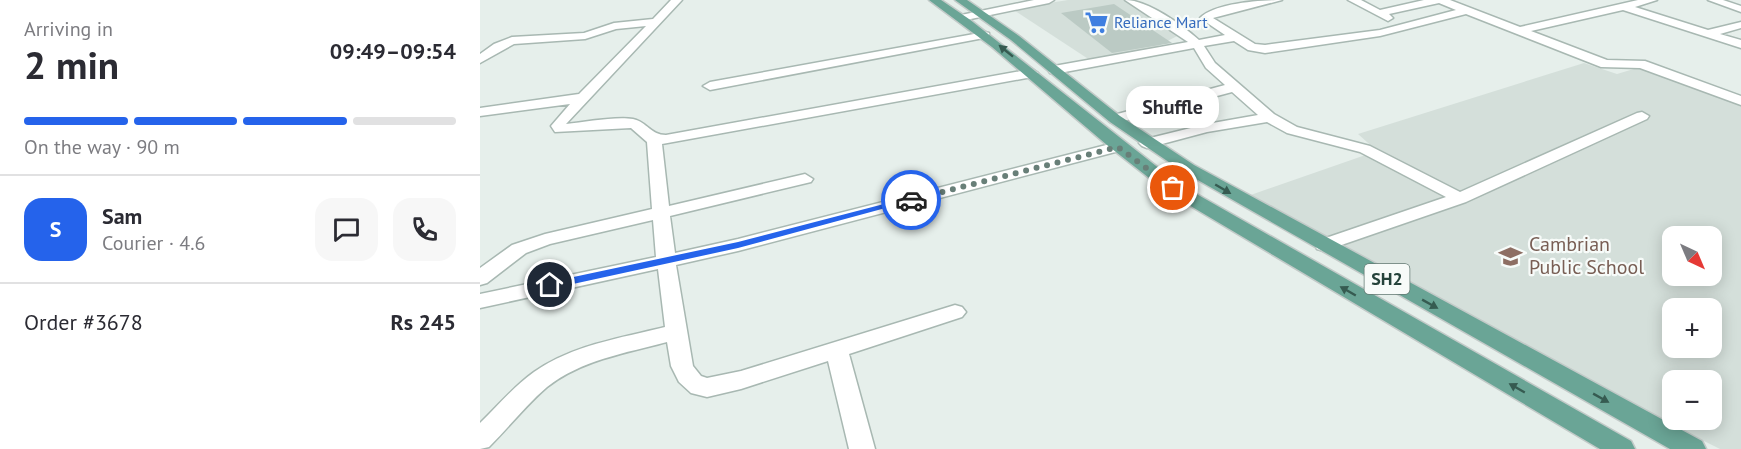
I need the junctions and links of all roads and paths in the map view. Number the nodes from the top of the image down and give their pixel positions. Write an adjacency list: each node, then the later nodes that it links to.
1 (677, 0): 19 (street)
2 (934, 0): 18 (main road, SH2)
3 (960, 0): 16 (main road, SH2)
4 (1049, 0): 16 (street)
5 (1130, 0): 26 (street)
6 (1230, 0): 12 (street)
7 (1277, 0): 12 (street)
8 (1353, 0): 17 (street)
9 (1439, 0): 15 (street); 17 (street)
10 (1652, 0): 13 (street)
11 (1713, 0): 14 (street)
12 (1244, 7): 25 (street)
13 (1623, 7): 22 (street); 23 (street)
14 (1741, 9)
15 (1467, 10): 21 (street); 22 (street)
16 (981, 13): 18 (street); 29 (main road, SH2)
17 (1379, 13): 21 (street)
18 (961, 18): 24 (main road, SH2)
19 (655, 22): 28 (street); 33 (street)
20 (1741, 25): 23 (street)
21 (1406, 27): 25 (street)
22 (1521, 30): 34 (street)
23 (1708, 33): 27 (street)
24 (985, 35): 30 (main road, SH2, one-way to 24); 31 (street)
25 (1235, 37): 26 (street)
26 (1197, 44): 29 (street); 32 (street)
27 (1741, 44)
28 (480, 59)
29 (1054, 70): 38 (main road, SH2)
30 (1032, 73): 39 (street); 41 (main road, SH2)
31 (710, 86)
32 (1234, 87): 37 (street); 38 (street)
33 (583, 98): 35 (street); 39 (street)
34 (1741, 101)
35 (480, 112)
36 (1642, 116): 43 (street)
37 (1269, 117): 40 (street); 43 (street)
38 (1115, 119): 40 (main road, SH2)
39 (654, 141): 44 (street)
40 (1148, 142): 45 (main road, SH2, one-way to 45)
41 (1118, 147): 46 (street); 54 (main road, SH2, one-way to 41)
42 (805, 179): 44 (street)
43 (1460, 198): 45 (street)
44 (660, 213): 46 (street); 47 (street)
45 (1324, 244): 55 (main road, SH2, one-way to 55)
46 (666, 260): 48 (street); 50 (street)
47 (480, 278)
48 (480, 301)
49 (956, 312): 51 (street)
50 (676, 332): 51 (street); 52 (street)
51 (836, 349): 53 (street)
52 (480, 439)
53 (862, 449)
54 (1622, 449)
55 (1693, 449)

